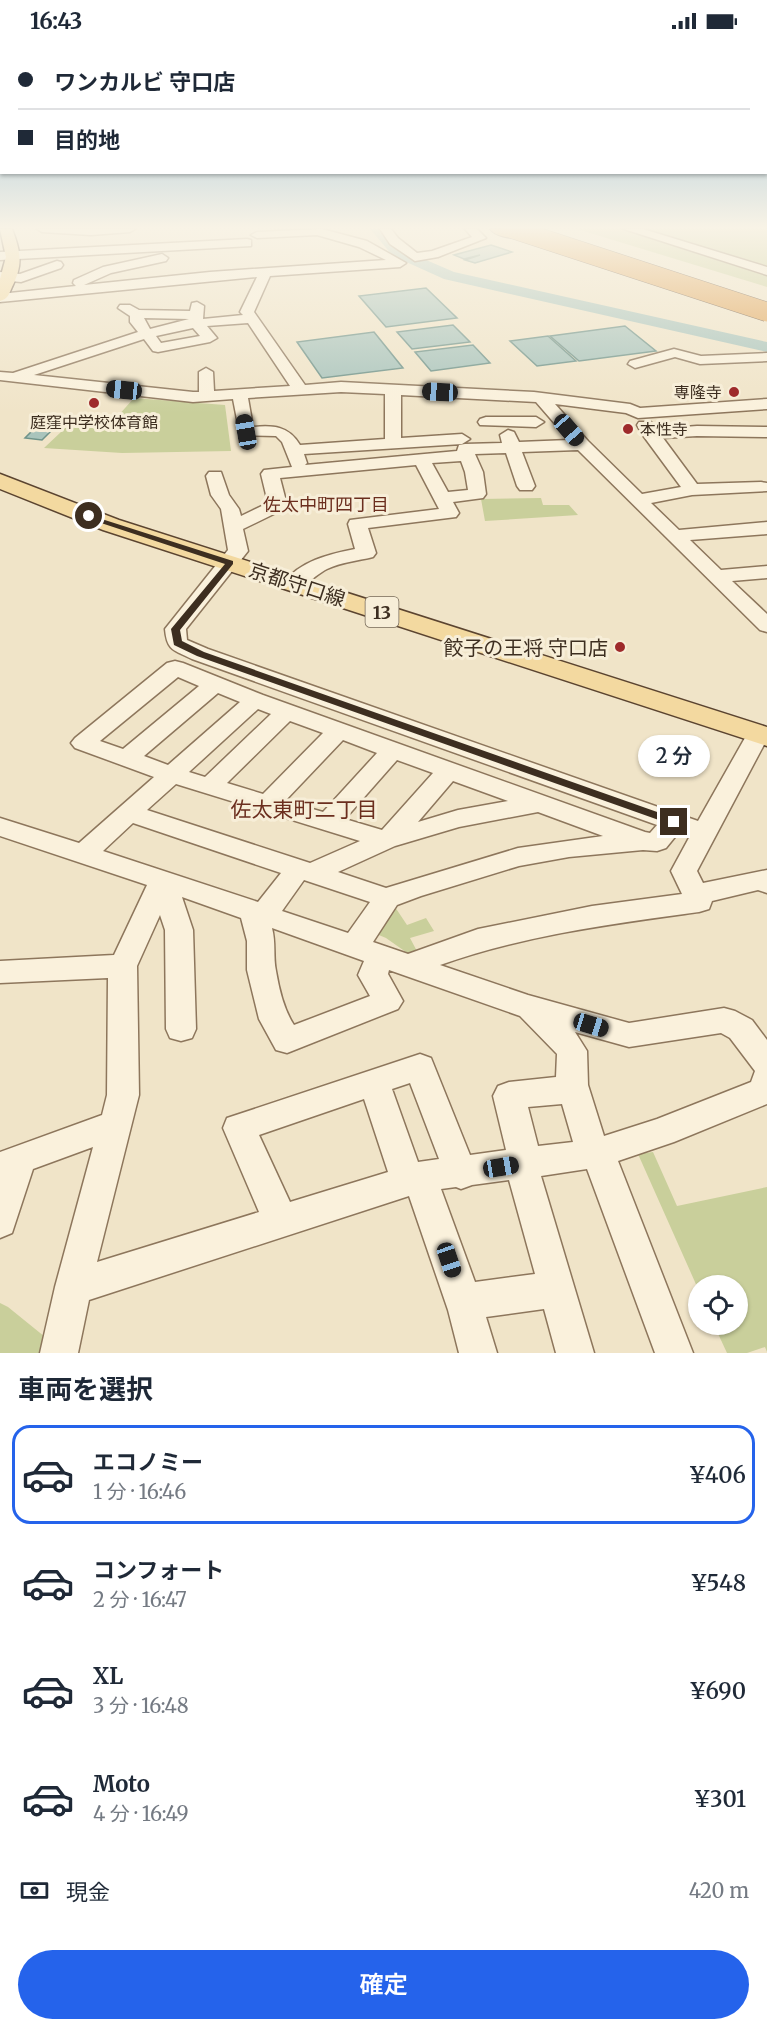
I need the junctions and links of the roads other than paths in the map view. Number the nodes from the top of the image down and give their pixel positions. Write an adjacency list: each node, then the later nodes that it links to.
1 (71, 290): 6 (street)
2 (138, 290): 9 (street)
3 (257, 290): 12 (street)
4 (687, 290): 11 (highway, bridge)
5 (702, 290): 8 (highway, bridge)
6 (63, 291): 7 (street)
7 (0, 297)
8 (767, 310)
9 (138, 314): 10 (street); 13 (street)
10 (196, 315): 12 (street); 13 (street); 13 (street)
11 (767, 317)
12 (252, 319): 18 (street)
13 (145, 332): 17 (street)
14 (767, 357): 15 (street)
15 (635, 364)
16 (206, 372): 23 (street)
17 (7, 376): 23 (street)
18 (300, 389): 19 (street); 21 (street)
19 (393, 389): 22 (street); 32 (street)
20 (611, 390): 26 (street)
21 (240, 394): 23 (street); 35 (street)
22 (486, 395): 24 (street); 28 (street)
23 (207, 397)
24 (542, 399): 26 (street); 34 (street)
25 (767, 404): 27 (street)
26 (609, 407): 27 (street)
27 (638, 413): 30 (street)
28 (536, 422)
29 (767, 432): 30 (street)
30 (650, 434): 42 (street)
31 (510, 441): 33 (street); 34 (street); 40 (street)
32 (393, 444): 33 (street); 35 (street)
33 (464, 444): 36 (street); 43 (street)
34 (582, 445): 44 (street)
35 (295, 450): 37 (street)
36 (422, 460): 37 (street); 43 (street)
37 (300, 471): 45 (street)
38 (215, 476): 45 (street)
39 (0, 481): 48 (main road, 京都守口線 / 13)
40 (526, 486)
41 (765, 489): 42 (street)
42 (692, 490): 44 (street)
43 (442, 498): 51 (street)
44 (638, 500): 47 (street)
45 (233, 527): 48 (street)
46 (767, 528): 47 (street)
47 (674, 536): 50 (street)
48 (230, 562): 51 (main road, 京都守口線 / 13); 68 (street)
49 (767, 572): 50 (street)
50 (718, 576): 52 (street)
51 (293, 584): 58 (main road, 京都守口線 / 13)
52 (757, 605): 53 (street)
53 (767, 626)
54 (215, 684): 55 (street); 60 (street); 60 (street)
55 (255, 700): 56 (street); 62 (street)
56 (287, 711): 57 (street); 63 (street)
57 (339, 730): 59 (street); 65 (street)
58 (763, 735): 70 (street)
59 (393, 750): 61 (street); 67 (street)
60 (128, 758): 62 (street)
61 (449, 770): 64 (street); 71 (street)
62 (172, 775): 63 (street); 66 (street)
63 (210, 786): 65 (street)
64 (539, 803): 71 (street); 72 (street)
65 (268, 804): 67 (street)
66 (129, 813): 73 (street); 74 (street)
67 (328, 822): 71 (street)
68 (674, 822): 70 (street); 72 (street)
69 (0, 827): 73 (street)
70 (704, 832): 77 (street)
71 (387, 839): 74 (street)
72 (643, 841): 78 (street)
73 (83, 854): 75 (street)
74 (306, 870): 78 (street); 79 (street)
75 (163, 880): 79 (street); 82 (street); 85 (street)
76 (767, 883): 77 (street)
77 (696, 895): 81 (street)
78 (387, 898): 80 (street)
79 (258, 913): 80 (street); 80 (street)
80 (367, 950): 81 (street)
81 (408, 965): 84 (street)
82 (123, 966): 83 (street); 90 (street)
83 (0, 972)
84 (526, 1006): 86 (street); 89 (street)
85 (181, 1029)
86 (767, 1064)
87 (767, 1078): 91 (street)
88 (374, 1082): 94 (street); 95 (street); 96 (street)
89 (573, 1089): 91 (street); 93 (street)
90 (115, 1124): 92 (street); 98 (street)
91 (596, 1154): 93 (street); 104 (street)
92 (10, 1163): 97 (street)
93 (524, 1164): 94 (street); 99 (street)
94 (461, 1173): 95 (street)
95 (414, 1179): 96 (street); 100 (street)
96 (281, 1221): 98 (street)
97 (0, 1222)
98 (73, 1287): 101 (street)
99 (557, 1289): 100 (street); 103 (street)
100 (463, 1302): 102 (street)
101 (64, 1350)
102 (478, 1353)
103 (575, 1353)
104 (674, 1353)

